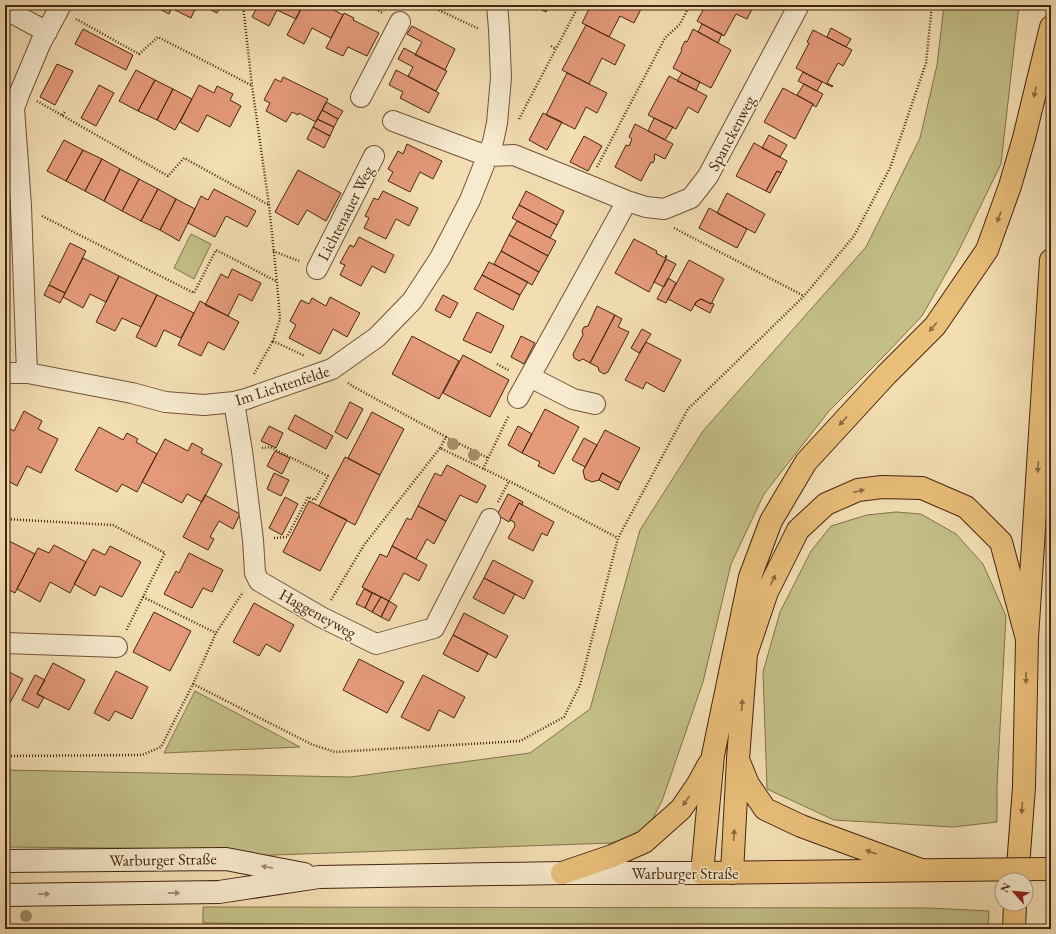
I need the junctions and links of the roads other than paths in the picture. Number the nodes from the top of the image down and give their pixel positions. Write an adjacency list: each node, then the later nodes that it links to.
1 (496, 5): 11 (street, Im Lichtenfelde)
2 (799, 5): 12 (street, Spanckenweg)
3 (59, 7): 7 (street)
4 (5, 9): 7 (street)
5 (400, 22): 8 (street)
6 (1051, 27): 25 (main road, one-way to 25)
7 (47, 32): 15 (street)
8 (361, 97)
9 (393, 121): 11 (street)
10 (374, 156): 14 (street, Lichtenauer Weg)
11 (487, 156): 12 (street); 19 (street, Im Lichtenfelde)
12 (627, 201): 17 (street)
13 (1051, 260): 22 (main road, one-way to 22)
14 (317, 269)
15 (27, 373): 16 (street, Im Lichtenfelde); 19 (street, Im Lichtenfelde)
16 (5, 374)
17 (530, 377): 18 (street); 20 (street)
18 (518, 398)
19 (240, 401): 21 (street, Haggeneyweg)
20 (595, 404)
21 (490, 519)
22 (1027, 639): 26 (main road, one-way to 22); 30 (main road, one-way to 30)
23 (5, 642): 24 (street)
24 (117, 647)
25 (713, 756): 31 (main road); 32 (main road, one-way to 32)
26 (738, 759): 29 (main road, one-way to 26); 33 (main road, one-way to 26)
27 (5, 861): 34 (main road, Warburger Straße, one-way to 27)
28 (1051, 869): 29 (main road, Warburger Straße, bridge)
29 (921, 870): 33 (main road, Warburger Straße)
30 (1018, 872)
31 (702, 873): 32 (main road, Warburger Straße); 33 (main road, Warburger Straße)
32 (562, 874): 34 (main road, Warburger Straße)
33 (732, 874)
34 (319, 877): 35 (main road, Warburger Straße, one-way to 34)
35 (5, 895)
36 (1015, 912): 37 (main road)
37 (1014, 929)

